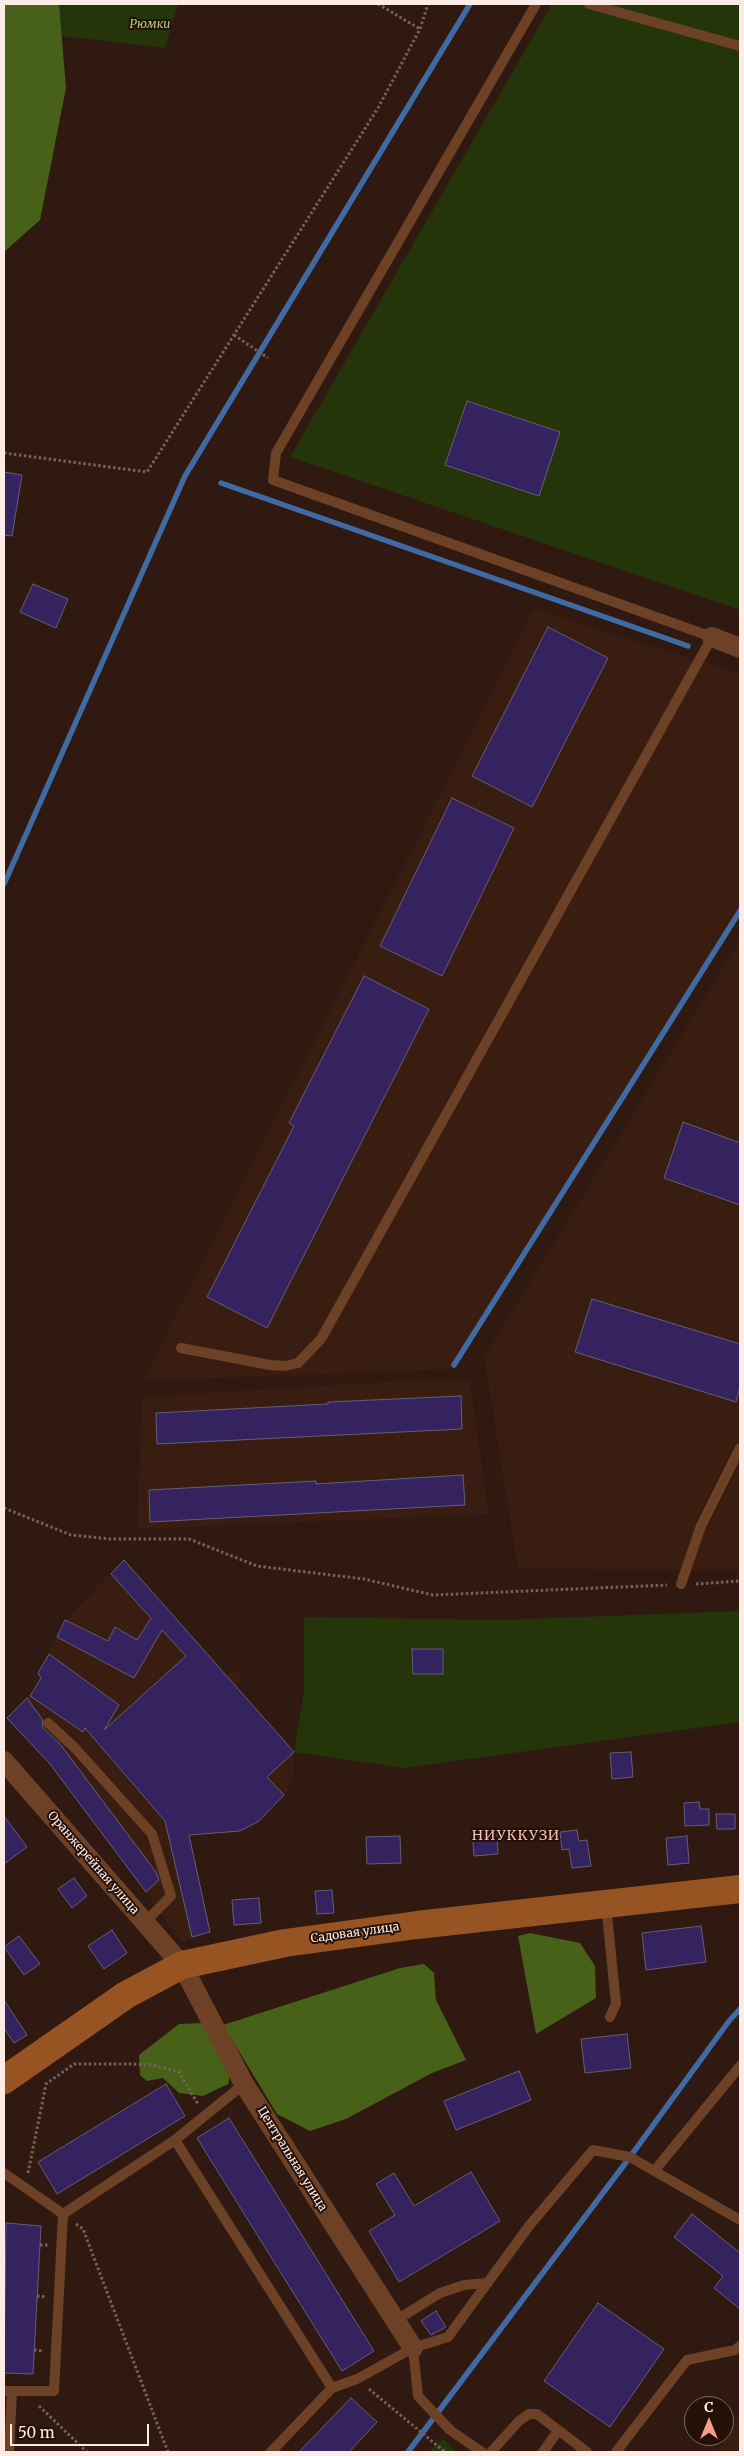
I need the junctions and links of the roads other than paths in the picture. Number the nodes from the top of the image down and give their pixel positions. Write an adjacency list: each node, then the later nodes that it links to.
1 (536, 4): 4 (lane)
2 (589, 4): 3 (lane)
3 (740, 46)
4 (712, 637): 5 (street); 6 (lane)
5 (740, 648)
6 (181, 1348)
7 (740, 1448): 8 (lane)
8 (681, 1584)
9 (48, 1723): 13 (lane)
10 (5, 1766): 13 (street, Оранжерейная улица)
11 (740, 1889): 12 (main road, Садовая улица)
12 (606, 1903): 14 (main road, Садовая улица); 15 (lane)
13 (144, 1923): 14 (street, Оранжерейная улица)
14 (182, 1965): 17 (main road, Садовая улица); 18 (street, Центральная улица)
15 (610, 2017)
16 (740, 2066): 20 (lane)
17 (4, 2080)
18 (244, 2084): 19 (lane); 25 (street, Центральная улица)
19 (175, 2140): 22 (lane); 28 (lane)
20 (655, 2170): 23 (lane); 24 (lane)
21 (4, 2173): 22 (lane)
22 (67, 2217): 29 (lane)
23 (740, 2220)
24 (488, 2283): 25 (lane); 27 (lane)
25 (395, 2320): 27 (street, Центральная улица)
26 (740, 2346): 37 (lane)
27 (412, 2348): 28 (lane); 33 (lane)
28 (332, 2388): 32 (lane)
29 (8, 2391): 31 (lane)
30 (558, 2431): 34 (lane); 35 (lane); 36 (lane)
31 (9, 2452)
32 (271, 2452)
33 (482, 2452)
34 (491, 2452)
35 (543, 2452)
36 (587, 2452)
37 (616, 2452)

